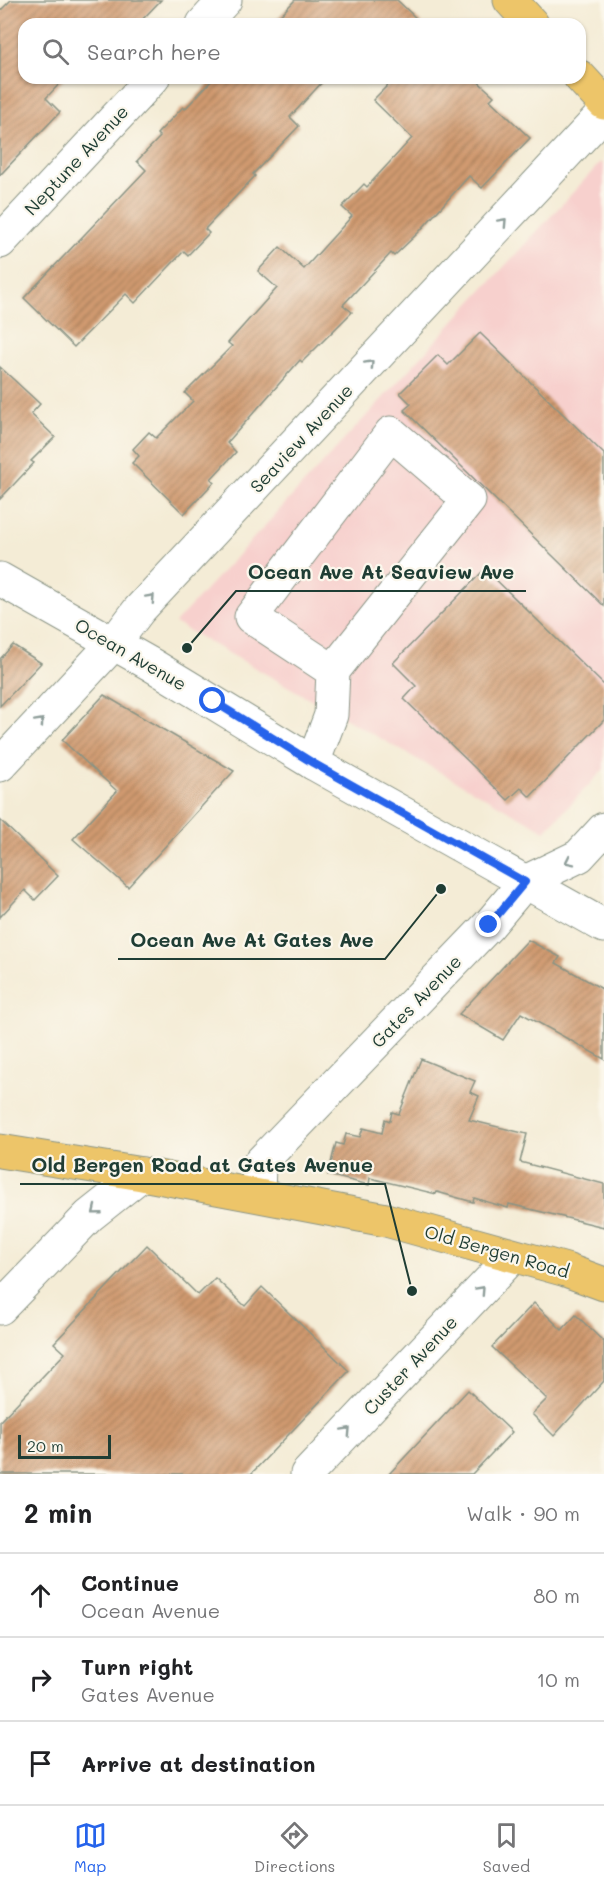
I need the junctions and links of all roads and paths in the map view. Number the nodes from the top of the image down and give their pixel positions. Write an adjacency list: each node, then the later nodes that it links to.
1 (225, 0): 3 (street)
2 (510, 0): 4 (main road)
3 (208, 18)
4 (526, 18)
5 (147, 84): 9 (street, Neptune Avenue)
6 (586, 84): 7 (main road)
7 (604, 103)
8 (604, 113): 11 (street, Seaview Avenue, one-way to 8)
9 (0, 242)
10 (0, 579): 11 (street, Ocean Avenue)
11 (114, 644): 13 (street, Ocean Avenue); 14 (street, Seaview Avenue, one-way to 11)
12 (333, 671): 12 (street); 13 (street)
13 (313, 763): 16 (street, Ocean Avenue)
14 (0, 765)
15 (604, 830): 16 (street, Gates Avenue, one-way to 16)
16 (525, 882): 17 (street, Ocean Avenue); 20 (street, Gates Avenue)
17 (604, 926)
18 (0, 1151): 19 (main road, Old Bergen Road)
19 (141, 1174): 20 (main road, Old Bergen Road); 23 (street, one-way to 23)
20 (258, 1194): 21 (main road, Old Bergen Road)
21 (513, 1256): 22 (main road, Old Bergen Road); 24 (street, Custer Avenue, one-way to 21)
22 (604, 1284)
23 (0, 1308)
24 (307, 1474)

